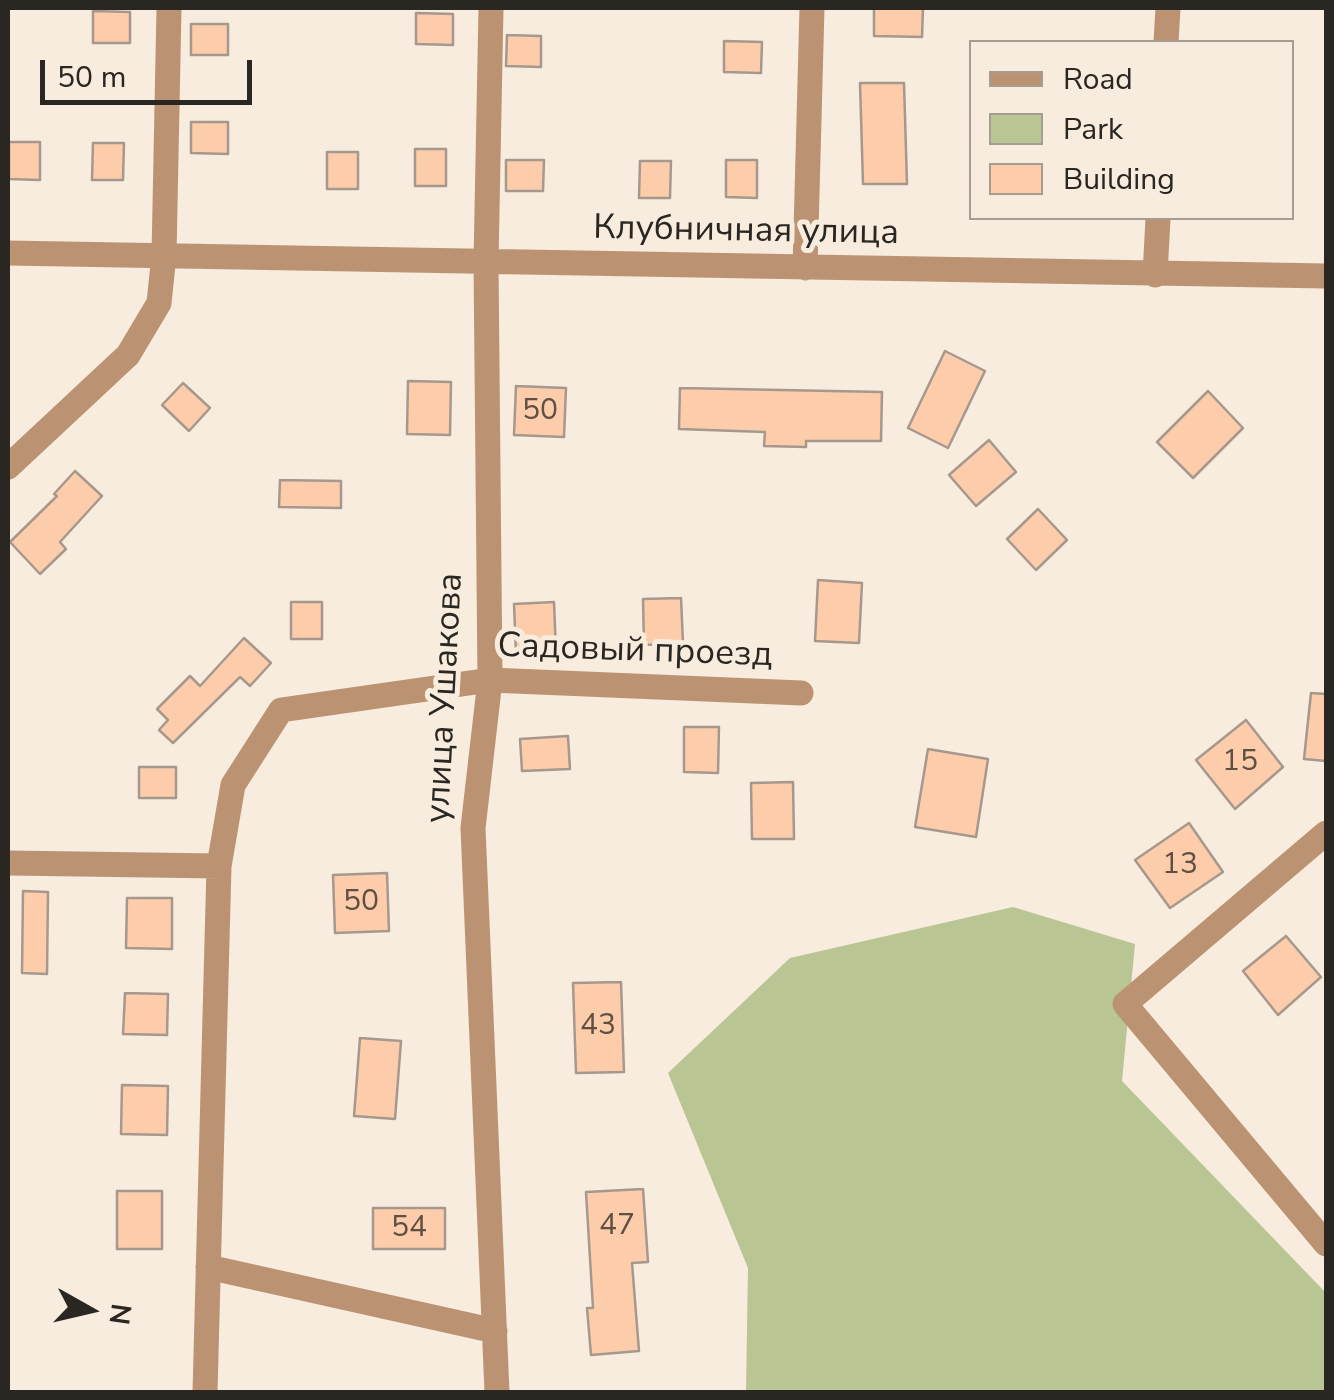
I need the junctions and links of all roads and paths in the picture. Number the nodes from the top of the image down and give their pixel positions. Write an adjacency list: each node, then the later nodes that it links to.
1 (169, 8): 8 (street)
2 (491, 8): 9 (street, улица Ушакова)
3 (812, 8): 10 (street)
4 (1168, 8): 5 (street)
5 (1166, 40)
6 (1158, 220): 11 (street)
7 (8, 253): 8 (street, Клубничная улица)
8 (164, 255): 9 (street, Клубничная улица); 13 (street)
9 (486, 262): 10 (street, Клубничная улица); 14 (street, улица Ушакова)
10 (806, 268): 11 (street, Клубничная улица)
11 (1155, 275): 12 (street, Клубничная улица)
12 (1326, 276)
13 (8, 468)
14 (490, 680): 15 (street, Садовый проезд); 18 (street, Садовый проезд); 21 (street, улица Ушакова)
15 (801, 693)
16 (1326, 833): 19 (street)
17 (8, 863): 18 (street)
18 (219, 866): 20 (street, Садовый проезд)
19 (1326, 1244)
20 (208, 1266): 21 (street); 22 (street, Садовый проезд)
21 (495, 1330): 23 (street, улица Ушакова)
22 (205, 1392)
23 (497, 1392)

